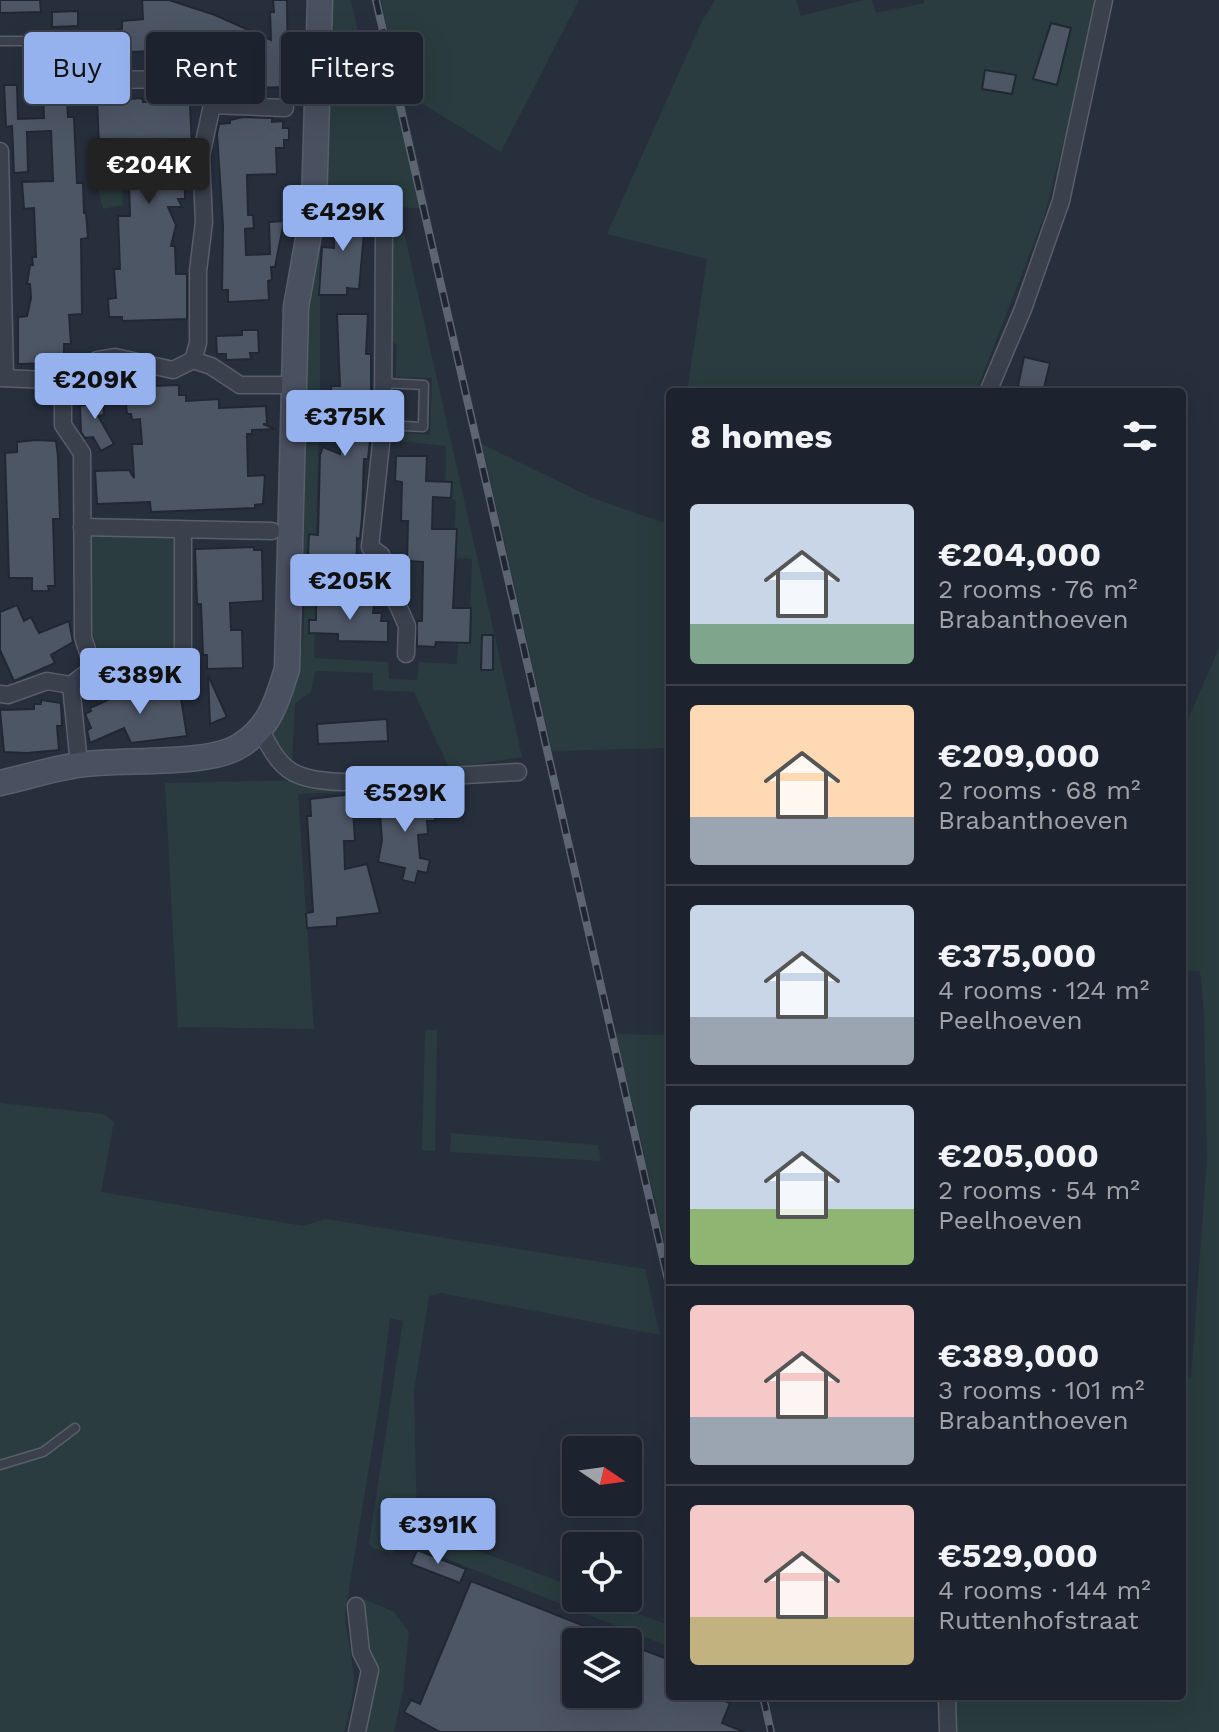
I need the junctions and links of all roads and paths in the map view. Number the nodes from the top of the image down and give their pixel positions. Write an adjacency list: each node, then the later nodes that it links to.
1 (320, 0): 13 (street)
2 (1104, 0): 15 (street)
3 (0, 41): 4 (lane)
4 (24, 41)
5 (130, 80): 6 (street)
6 (212, 105): 7 (street); 10 (street)
7 (285, 108)
8 (0, 151): 11 (street)
9 (384, 225): 12 (street)
10 (193, 360): 13 (street); 14 (street)
11 (2, 378): 14 (street)
12 (383, 383): 16 (street); 16 (lane)
13 (295, 385): 21 (street)
14 (63, 388): 17 (street)
15 (990, 388)
16 (383, 425): 20 (street)
17 (82, 527): 18 (street); 23 (street)
18 (183, 531): 19 (street); 23 (street)
19 (272, 531)
20 (381, 581): 21 (street); 22 (street)
21 (289, 590): 26 (street)
22 (406, 654)
23 (93, 668): 24 (street)
24 (71, 685): 25 (street); 27 (street)
25 (0, 694)
26 (261, 730): 27 (street); 28 (street)
27 (79, 764): 29 (street)
28 (518, 772)
29 (0, 783)
30 (75, 1428): 31 (lane)
31 (0, 1465)
32 (356, 1606): 34 (street)
33 (947, 1700): 35 (street)
34 (357, 1732)
35 (948, 1732)

